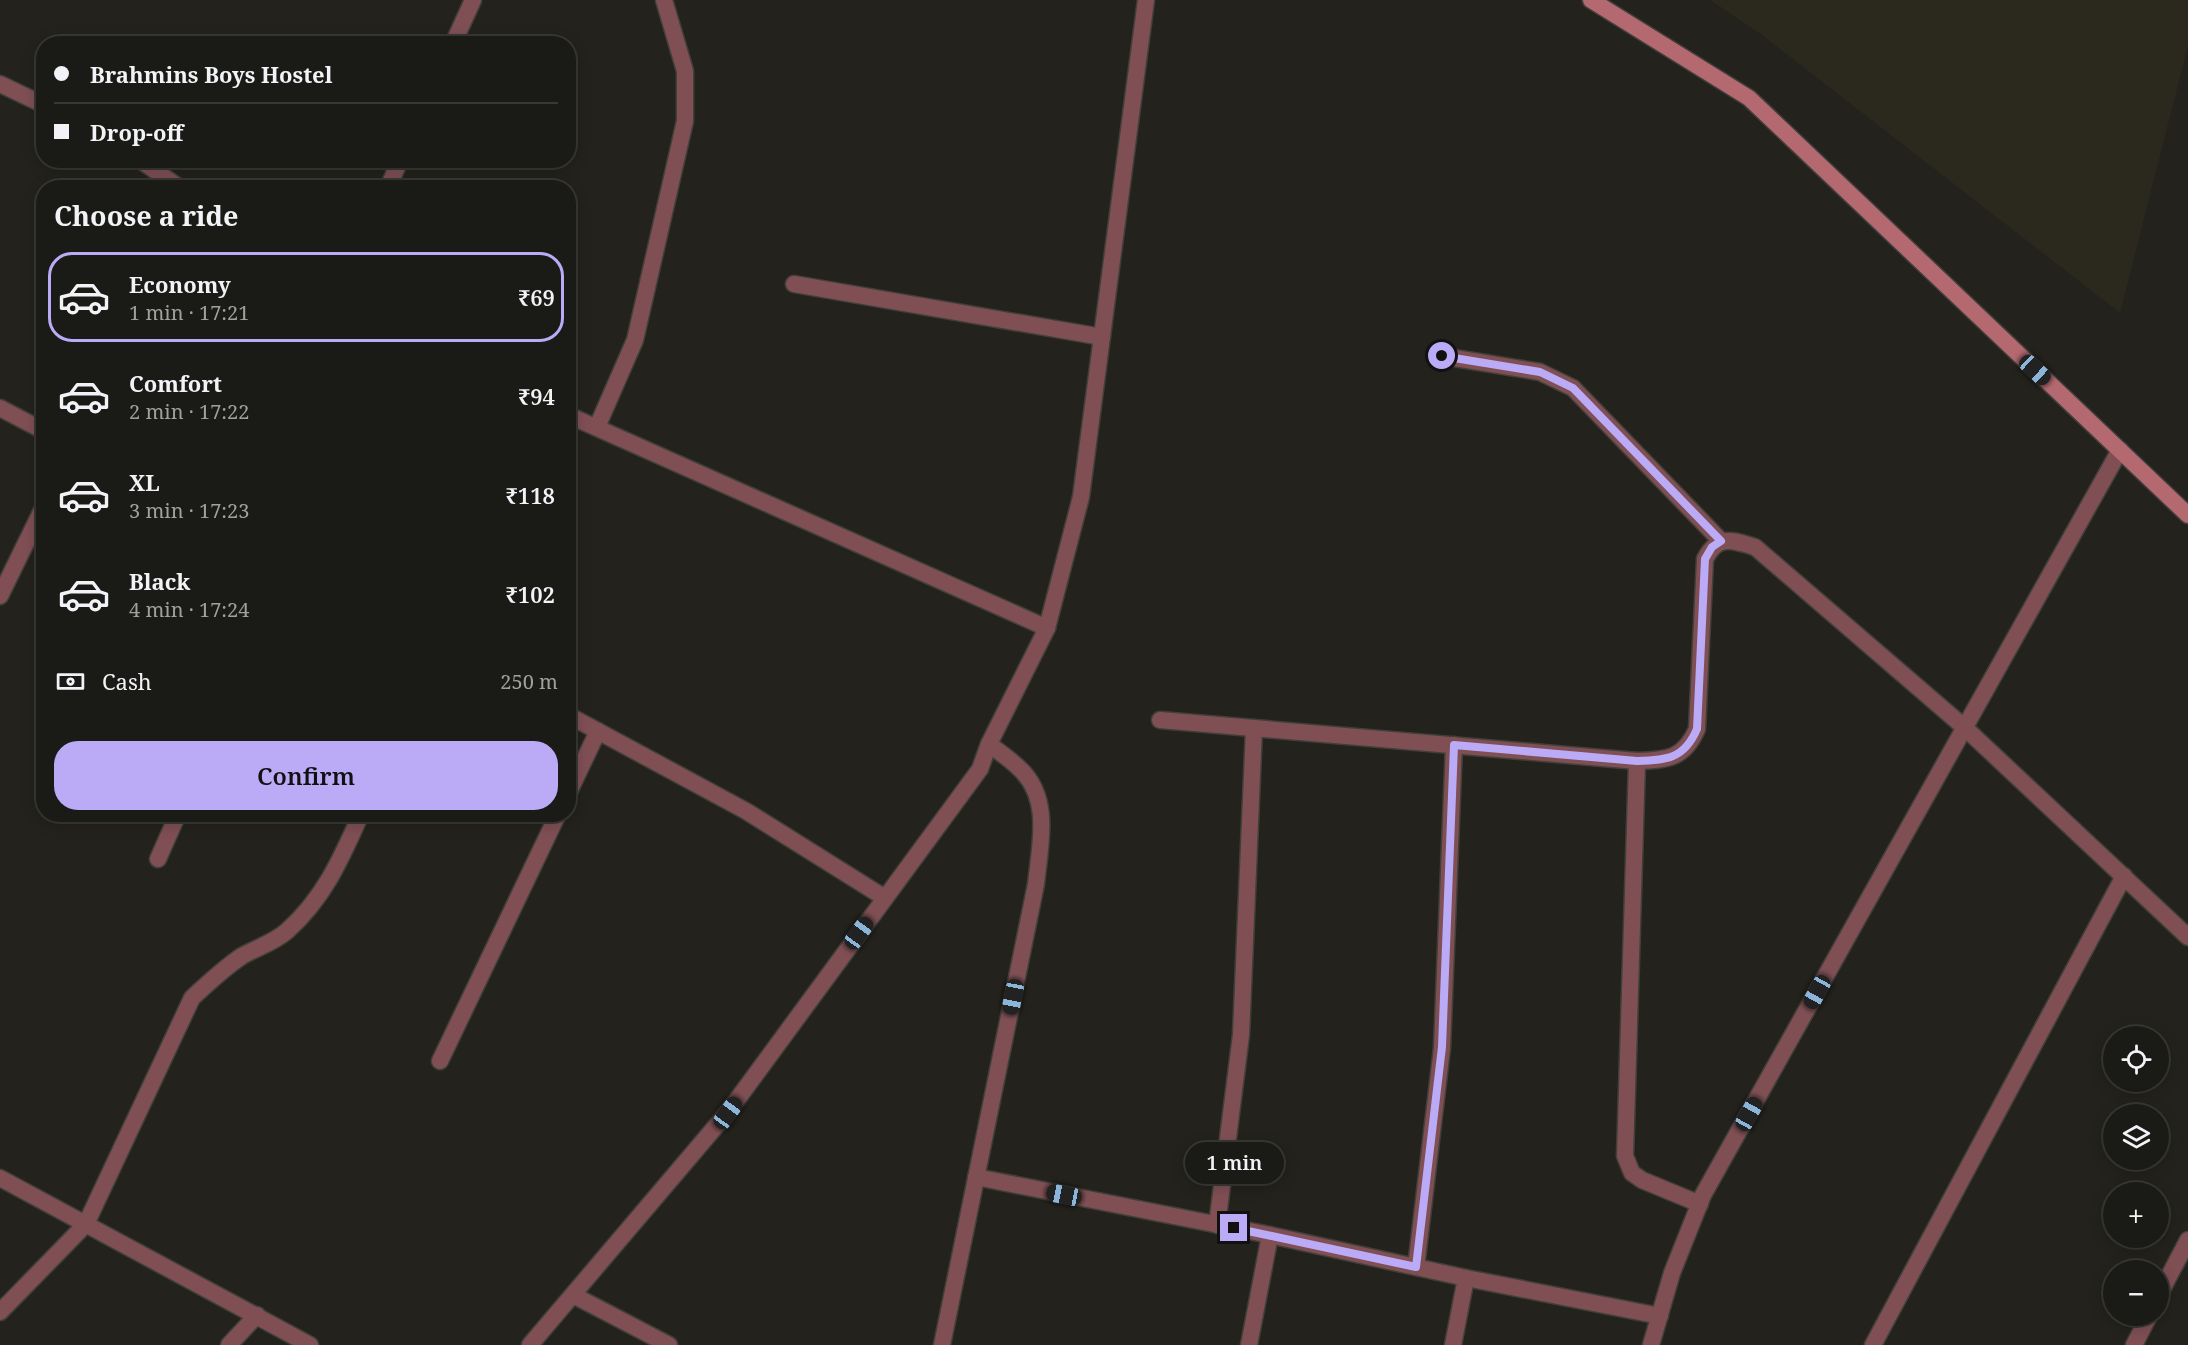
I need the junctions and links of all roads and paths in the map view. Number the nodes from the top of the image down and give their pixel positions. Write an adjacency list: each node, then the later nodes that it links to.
1 (473, 0): 5 (street)
2 (664, 0): 16 (street)
3 (1146, 0): 11 (street)
4 (1591, 0): 17 (main road)
5 (457, 36)
6 (0, 84): 7 (street)
7 (36, 101)
8 (151, 168): 9 (street)
9 (169, 180)
10 (794, 284): 11 (street)
11 (1102, 337): 22 (street)
12 (1442, 356): 20 (street)
13 (0, 408): 15 (street)
14 (576, 418): 16 (street)
15 (36, 427)
16 (597, 427): 22 (street)
17 (2120, 450): 18 (main road); 25 (street)
18 (2188, 515)
19 (36, 522): 21 (street)
20 (1721, 541): 25 (street); 30 (street)
21 (0, 596)
22 (1047, 628): 28 (street)
23 (576, 719): 27 (street)
24 (1160, 720): 26 (street)
25 (1964, 727): 36 (street); 42 (street)
26 (1254, 728): 29 (street); 44 (street)
27 (598, 731): 31 (street); 37 (street)
28 (990, 744): 37 (street); 40 (street)
29 (1454, 745): 30 (street); 47 (street)
30 (1637, 761): 42 (street)
31 (576, 777)
32 (174, 822): 35 (street)
33 (357, 822): 43 (street)
34 (554, 822): 39 (street)
35 (158, 859)
36 (2124, 876): 38 (street); 63 (street)
37 (885, 898): 50 (street)
38 (2188, 937)
39 (440, 1061)
40 (976, 1177): 44 (street); 59 (street)
41 (0, 1178): 43 (street)
42 (1700, 1204): 53 (street)
43 (86, 1224): 51 (street); 52 (street)
44 (1217, 1225): 45 (street)
45 (1270, 1235): 47 (street); 60 (street)
46 (2188, 1240): 48 (street)
47 (1416, 1267): 49 (street)
48 (2169, 1276)
49 (1466, 1278): 53 (street); 61 (street)
50 (573, 1295): 57 (street); 58 (street)
51 (0, 1311)
52 (257, 1315): 55 (street); 56 (street)
53 (1660, 1316): 62 (street)
54 (2144, 1326): 64 (street)
55 (229, 1345)
56 (310, 1345)
57 (530, 1345)
58 (669, 1345)
59 (942, 1345)
60 (1249, 1345)
61 (1453, 1345)
62 (1651, 1345)
63 (1873, 1345)
64 (2134, 1345)

